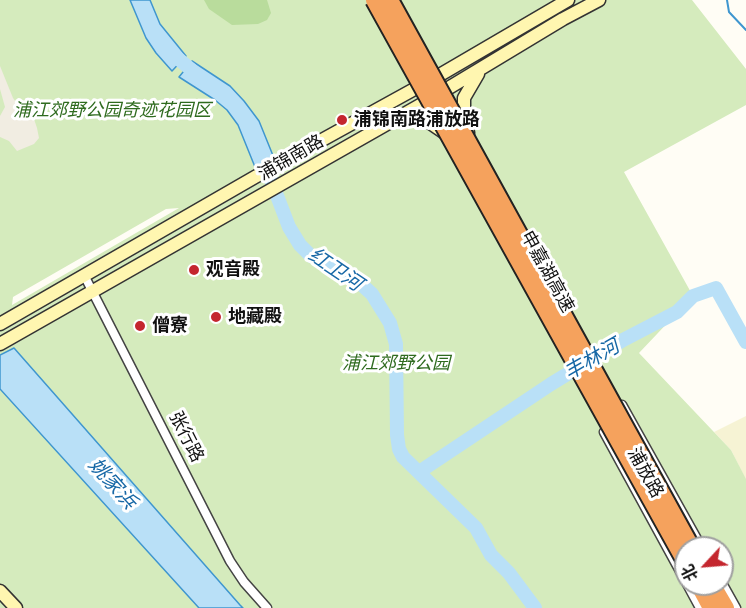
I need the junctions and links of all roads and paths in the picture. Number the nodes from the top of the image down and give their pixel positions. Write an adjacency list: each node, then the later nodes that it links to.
1 (374, 0): 17 (highway, 申嘉湖高速, bridge)
2 (390, 0): 15 (highway, 申嘉湖高速, bridge)
3 (568, 0): 9 (main road, 浦锦南路)
4 (599, 0): 5 (main road, 浦锦南路)
5 (484, 67): 6 (main road, 浦锦南路); 8 (main road)
6 (394, 120): 7 (main road); 10 (main road, 浦锦南路)
7 (445, 134)
8 (468, 134)
9 (84, 275): 10 (street, 张行路); 11 (main road, 浦锦南路)
10 (93, 293): 12 (main road, 浦锦南路); 21 (street, 张行路)
11 (0, 324)
12 (0, 344)
13 (594, 366): 16 (street, 浦放路)
14 (580, 377): 18 (street, 浦放路)
15 (685, 536)
16 (695, 536)
17 (674, 541)
18 (674, 559)
19 (0, 591): 20 (main road)
20 (16, 608)
21 (267, 608)

